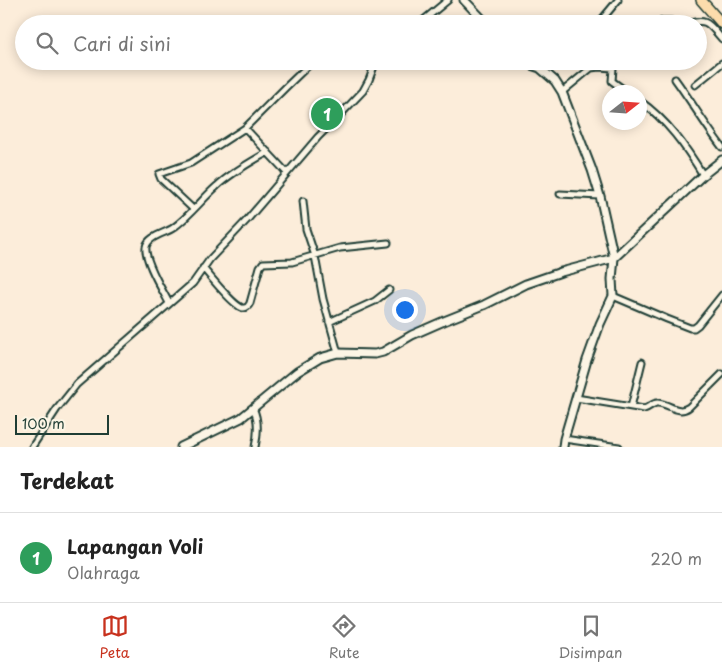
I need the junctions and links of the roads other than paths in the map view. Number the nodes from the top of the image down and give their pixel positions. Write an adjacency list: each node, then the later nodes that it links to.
1 (448, 0): 5 (street)
2 (464, 0): 6 (street)
3 (618, 0): 7 (street)
4 (701, 0): 9 (highway)
5 (430, 15)
6 (478, 15)
7 (606, 15)
8 (707, 23): 10 (street)
9 (722, 24)
10 (722, 39)
11 (722, 63): 19 (street)
12 (304, 70): 22 (street)
13 (373, 70): 26 (street)
14 (542, 70): 20 (street)
15 (589, 70): 20 (street)
16 (613, 70): 18 (street)
17 (675, 78): 23 (street)
18 (617, 85)
19 (695, 85)
20 (562, 92): 29 (street)
21 (647, 107): 27 (street)
22 (245, 128): 24 (street); 31 (street)
23 (722, 147)
24 (268, 152): 26 (street); 31 (street)
25 (722, 160): 27 (street)
26 (287, 173): 35 (street)
27 (703, 175): 34 (street)
28 (560, 194): 29 (street)
29 (600, 196): 34 (street)
30 (303, 201): 33 (street)
31 (193, 209): 39 (street)
32 (388, 243): 33 (street)
33 (315, 256): 35 (street); 40 (street)
34 (614, 258): 38 (street); 41 (street)
35 (203, 268): 39 (street)
36 (389, 290): 40 (street)
37 (722, 295): 38 (street)
38 (613, 296): 44 (street)
39 (169, 303): 48 (street)
40 (330, 322): 41 (street)
41 (338, 353): 46 (street)
42 (642, 362): 45 (street)
43 (722, 374): 45 (street)
44 (576, 398): 45 (street); 47 (street)
45 (630, 407)
46 (253, 408): 49 (street); 50 (street)
47 (564, 443): 51 (street)
48 (32, 447)
49 (181, 447)
50 (255, 447)
51 (618, 447)

